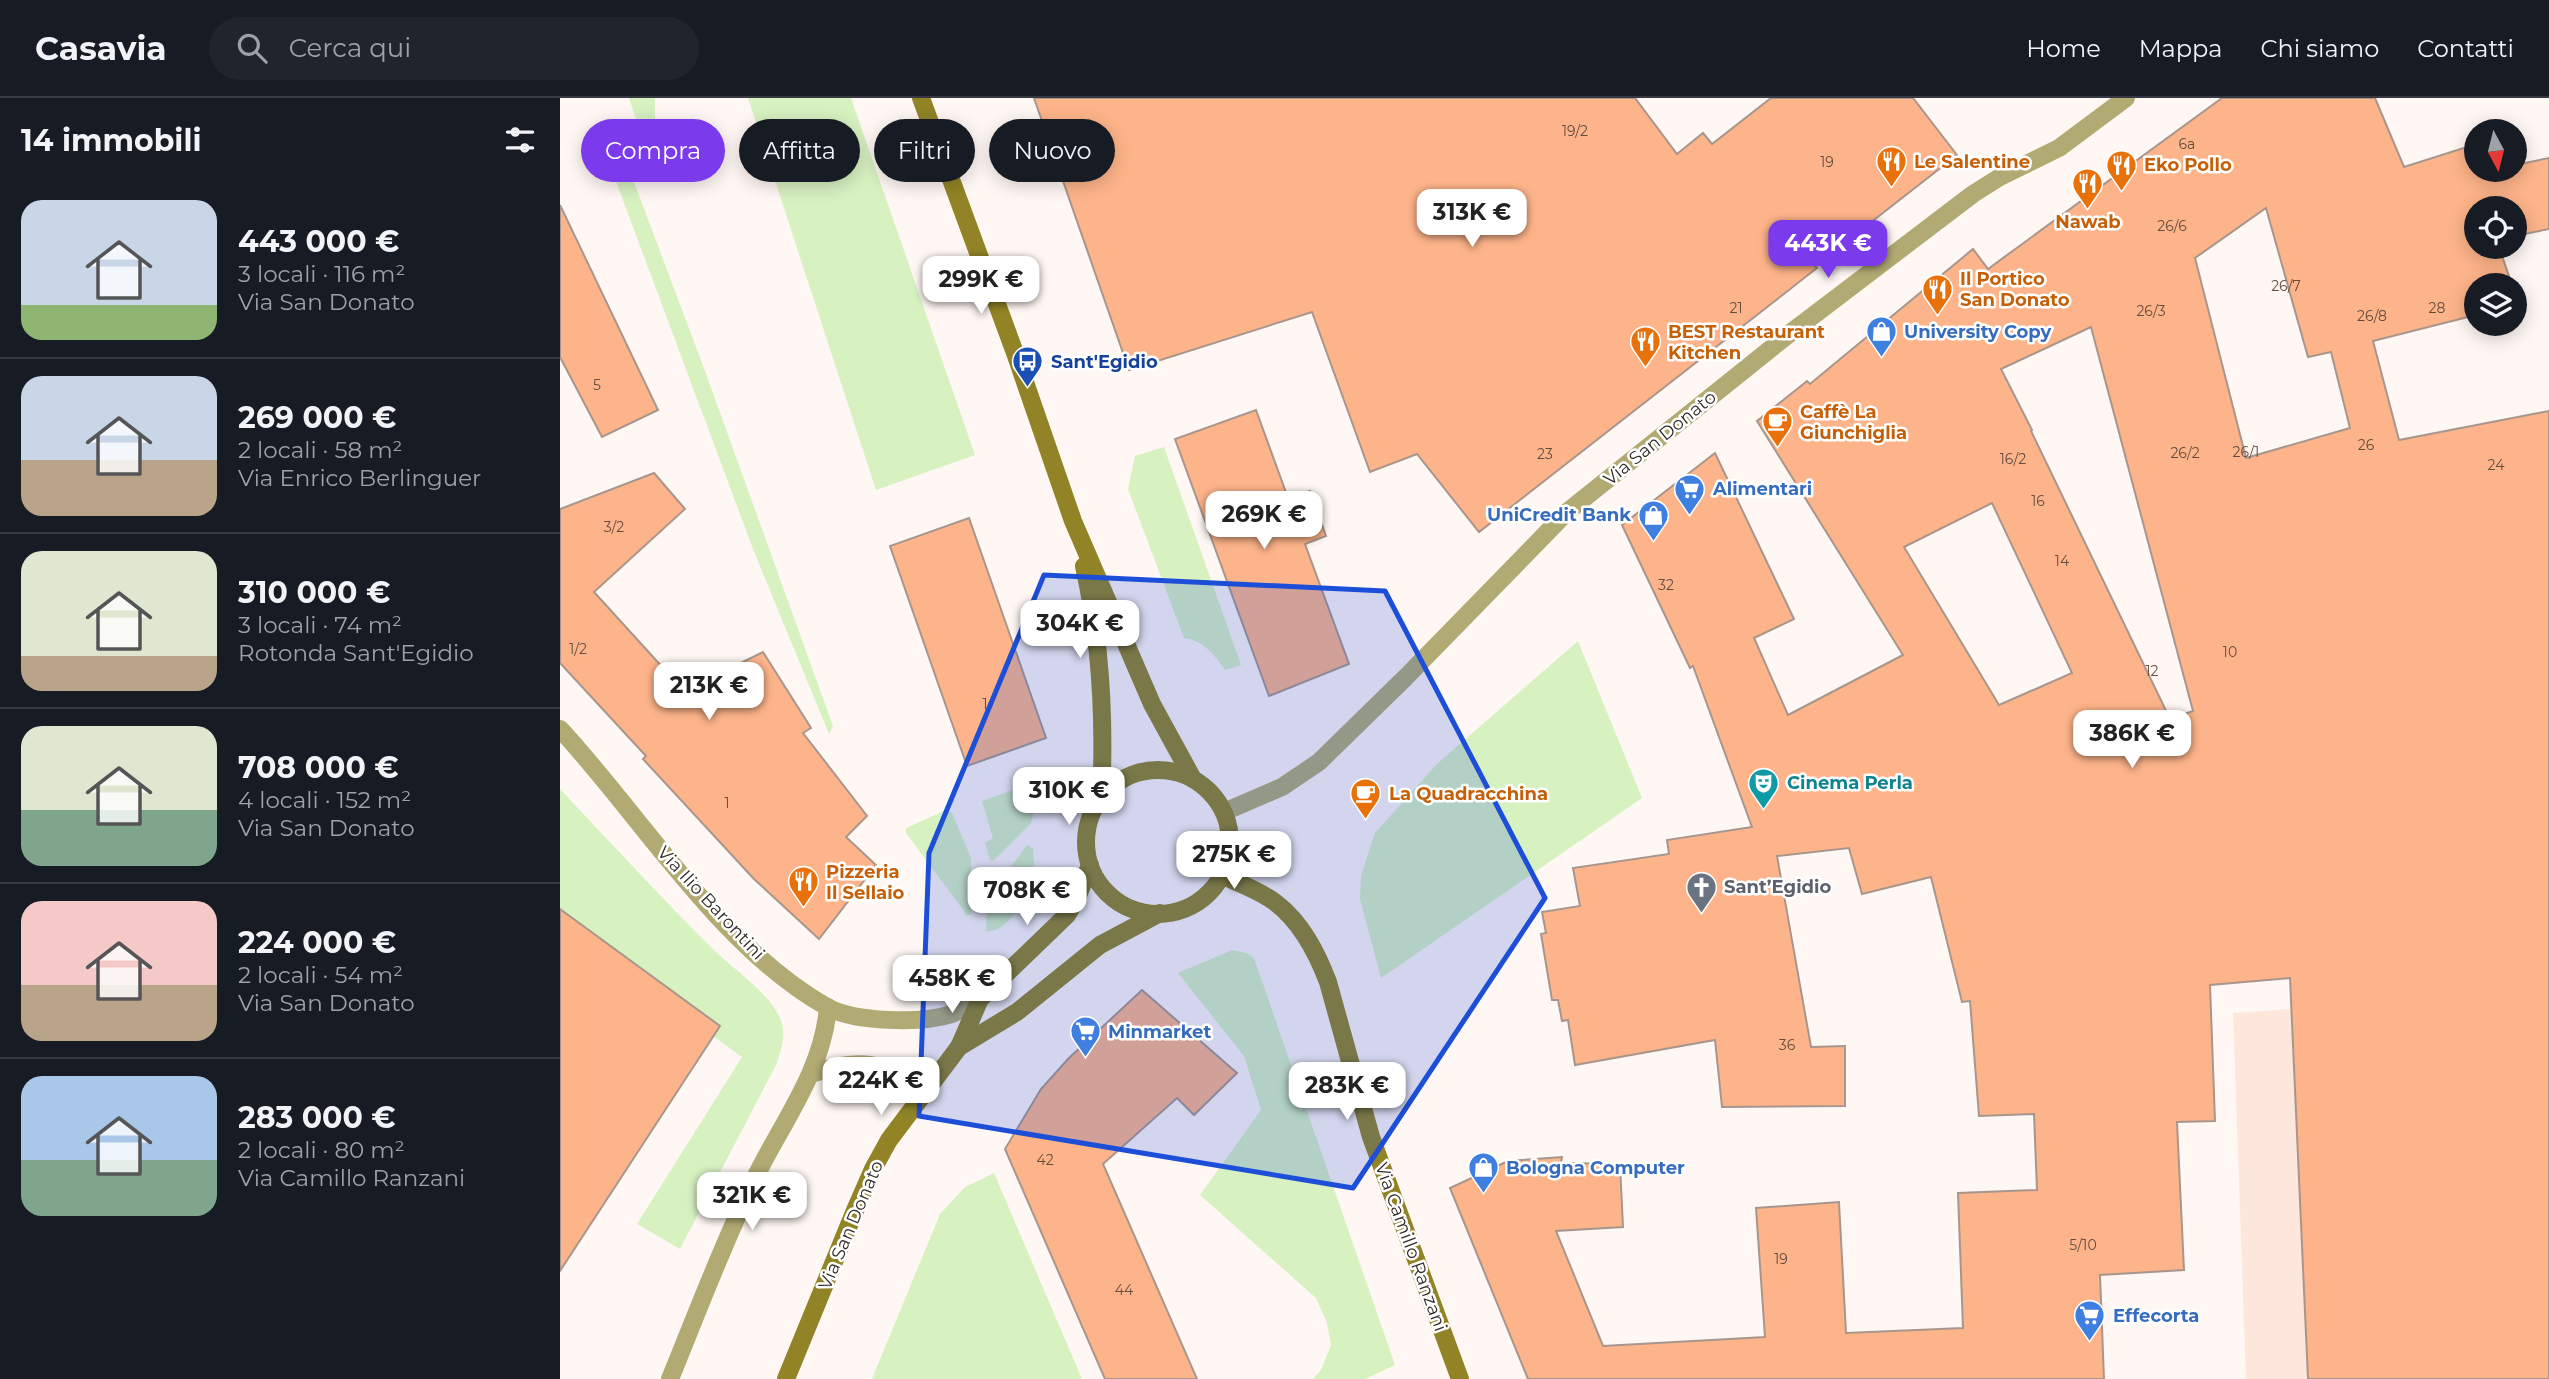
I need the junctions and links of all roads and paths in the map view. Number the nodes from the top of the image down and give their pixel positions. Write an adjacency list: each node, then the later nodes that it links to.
1 (922, 98): 3 (main road)
2 (2126, 98): 7 (street, Via San Donato)
3 (1073, 521): 5 (main road); 6 (main road)
4 (560, 729): 12 (street, Via Ilio Barontini)
5 (1192, 779): 6 (main road); 7 (main road)
6 (1101, 798): 8 (main road)
7 (1224, 812): 9 (main road)
8 (1090, 864): 10 (main road); 11 (main road, Via San Donato)
9 (1222, 875): 10 (main road); 18 (main road, Via Camillo Ranzani)
10 (1160, 913): 13 (main road, Via San Donato)
11 (980, 999): 12 (street, Via Ilio Barontini); 13 (main road, Via San Donato)
12 (828, 1007): 14 (street)
13 (959, 1047): 15 (main road, Via San Donato)
14 (811, 1074): 15 (street); 16 (street)
15 (926, 1090): 17 (main road, Via San Donato)
16 (670, 1379)
17 (786, 1379)
18 (1460, 1379)

